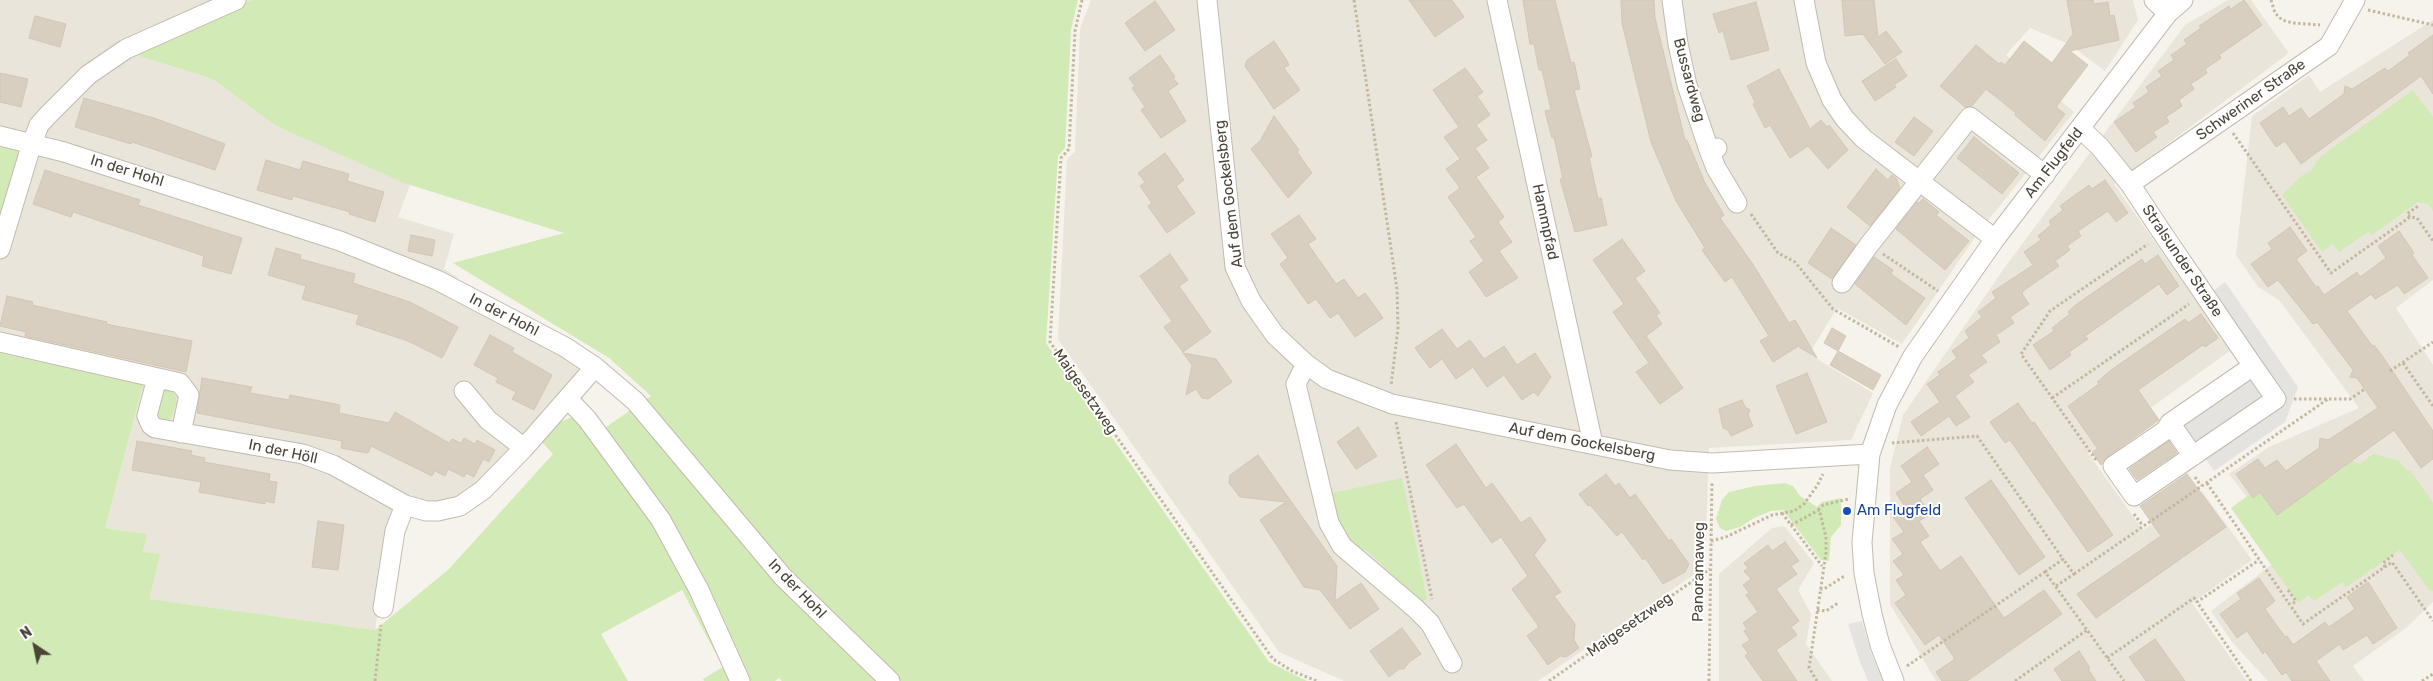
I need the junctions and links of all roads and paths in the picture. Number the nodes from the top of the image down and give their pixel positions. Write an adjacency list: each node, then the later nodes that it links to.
1 (236, 0): 17 (street)
2 (1082, 0): 94 (path, Maigesetzweg)
3 (1207, 0): 36 (street, Auf dem Gockelsberg)
4 (1354, 0): 47 (path)
5 (1497, 0): 51 (street, Hammpfad)
6 (1672, 0): 21 (street, Bussardweg)
7 (1804, 0): 19 (street)
8 (2154, 0): 12 (street)
9 (2183, 0): 12 (street, Am Flugfeld)
10 (2271, 0): 11 (path)
11 (2351, 8): 13 (path); 14 (street, Schweriner Straße)
12 (2168, 12): 15 (street, Am Flugfeld)
13 (2433, 25)
14 (2224, 120): 20 (street, Schweriner Straße); 23 (path)
15 (2081, 129): 18 (street, Am Flugfeld); 20 (street, Stralsunder Straße)
16 (0, 136): 17 (street, In der Hohl)
17 (32, 143): 28 (street); 38 (street, In der Hohl)
18 (2045, 175): 19 (street); 25 (street, Am Flugfeld)
19 (1920, 183): 25 (street); 27 (street)
20 (2130, 184): 24 (street, Stralsunder Straße)
21 (1737, 203): 34 (path)
22 (2418, 206): 23 (path)
23 (2410, 217): 26 (path)
24 (2163, 234): 30 (street, Stralsunder Straße); 43 (path)
25 (1995, 239): 31 (street, Am Flugfeld)
26 (2433, 241)
27 (1868, 245): 29 (street); 31 (path)
28 (0, 249)
29 (1842, 283)
30 (2204, 294): 37 (street, Stralsunder Straße); 43 (path)
31 (1951, 300): 34 (street, Am Flugfeld)
32 (0, 342): 40 (street)
33 (2433, 342): 35 (path)
34 (1913, 356): 53 (street, Am Flugfeld)
35 (2403, 363): 39 (path); 48 (path)
36 (1306, 364): 47 (street, Auf dem Gockelsberg); 85 (street)
37 (2253, 366): 45 (street, Stralsunder Straße); 49 (street)
38 (595, 367): 44 (street, In der Höll); 93 (street, In der Hohl)
39 (2390, 371)
40 (157, 378): 50 (street); 50 (street, In der Höll)
41 (2365, 389): 46 (path)
42 (464, 391): 52 (street)
43 (2052, 398): 55 (path)
44 (568, 399): 52 (street, In der Höll); 92 (street)
45 (2276, 399): 46 (path); 54 (street)
46 (2328, 399): 58 (path)
47 (1392, 404): 51 (street, Auf dem Gockelsberg); 85 (path)
48 (2433, 406)
49 (2170, 423): 54 (street); 54 (street)
50 (181, 433): 60 (street, In der Höll)
51 (1593, 444): 56 (street, Auf dem Gockelsberg)
52 (524, 448): 60 (street, In der Höll)
53 (1872, 449): 56 (street, Auf dem Gockelsberg); 68 (path); 74 (street, Am Flugfeld)
54 (2193, 456)
55 (2097, 461)
56 (1712, 463): 66 (path, Panoramaweg)
57 (1824, 471): 63 (path)
58 (2207, 482): 65 (path); 69 (path)
59 (1849, 499): 62 (path)
60 (405, 505): 82 (street)
61 (2129, 507): 65 (path)
62 (1819, 509): 64 (path); 71 (path)
63 (1782, 513): 64 (path); 66 (path)
64 (1791, 525): 71 (path)
65 (2143, 526): 75 (path)
66 (1711, 541): 72 (path, Panoramaweg)
67 (2393, 555): 70 (path)
68 (2063, 559): 73 (path); 75 (path)
69 (2260, 560): 79 (path); 81 (path)
70 (2385, 566): 81 (path); 84 (path)
71 (1823, 567): 77 (path)
72 (1711, 568): 95 (path, Maigesetzweg); 96 (path, Panoramaweg)
73 (2045, 572): 76 (path); 89 (path)
74 (1864, 573): 77 (path); 98 (street, Am Flugfeld)
75 (2074, 574): 76 (path)
76 (2056, 586): 86 (path)
77 (1820, 589): 83 (path)
78 (2288, 590): 81 (path)
79 (2197, 602): 87 (path); 101 (path)
80 (1838, 603): 83 (path)
81 (2290, 605)
82 (383, 608): 91 (path)
83 (1817, 610): 97 (path)
84 (2433, 621)
85 (1430, 623): 88 (street)
86 (2087, 630): 87 (path); 99 (path)
87 (2107, 658): 100 (path)
88 (1452, 663)
89 (1908, 665)
90 (2433, 674): 102 (path)
91 (375, 681)
92 (740, 681)
93 (890, 681)
94 (1317, 681)
95 (1549, 681)
96 (1709, 681)
97 (1817, 681)
98 (1894, 681)
99 (2015, 681)
100 (2124, 681)
101 (2252, 681)
102 (2422, 681)

